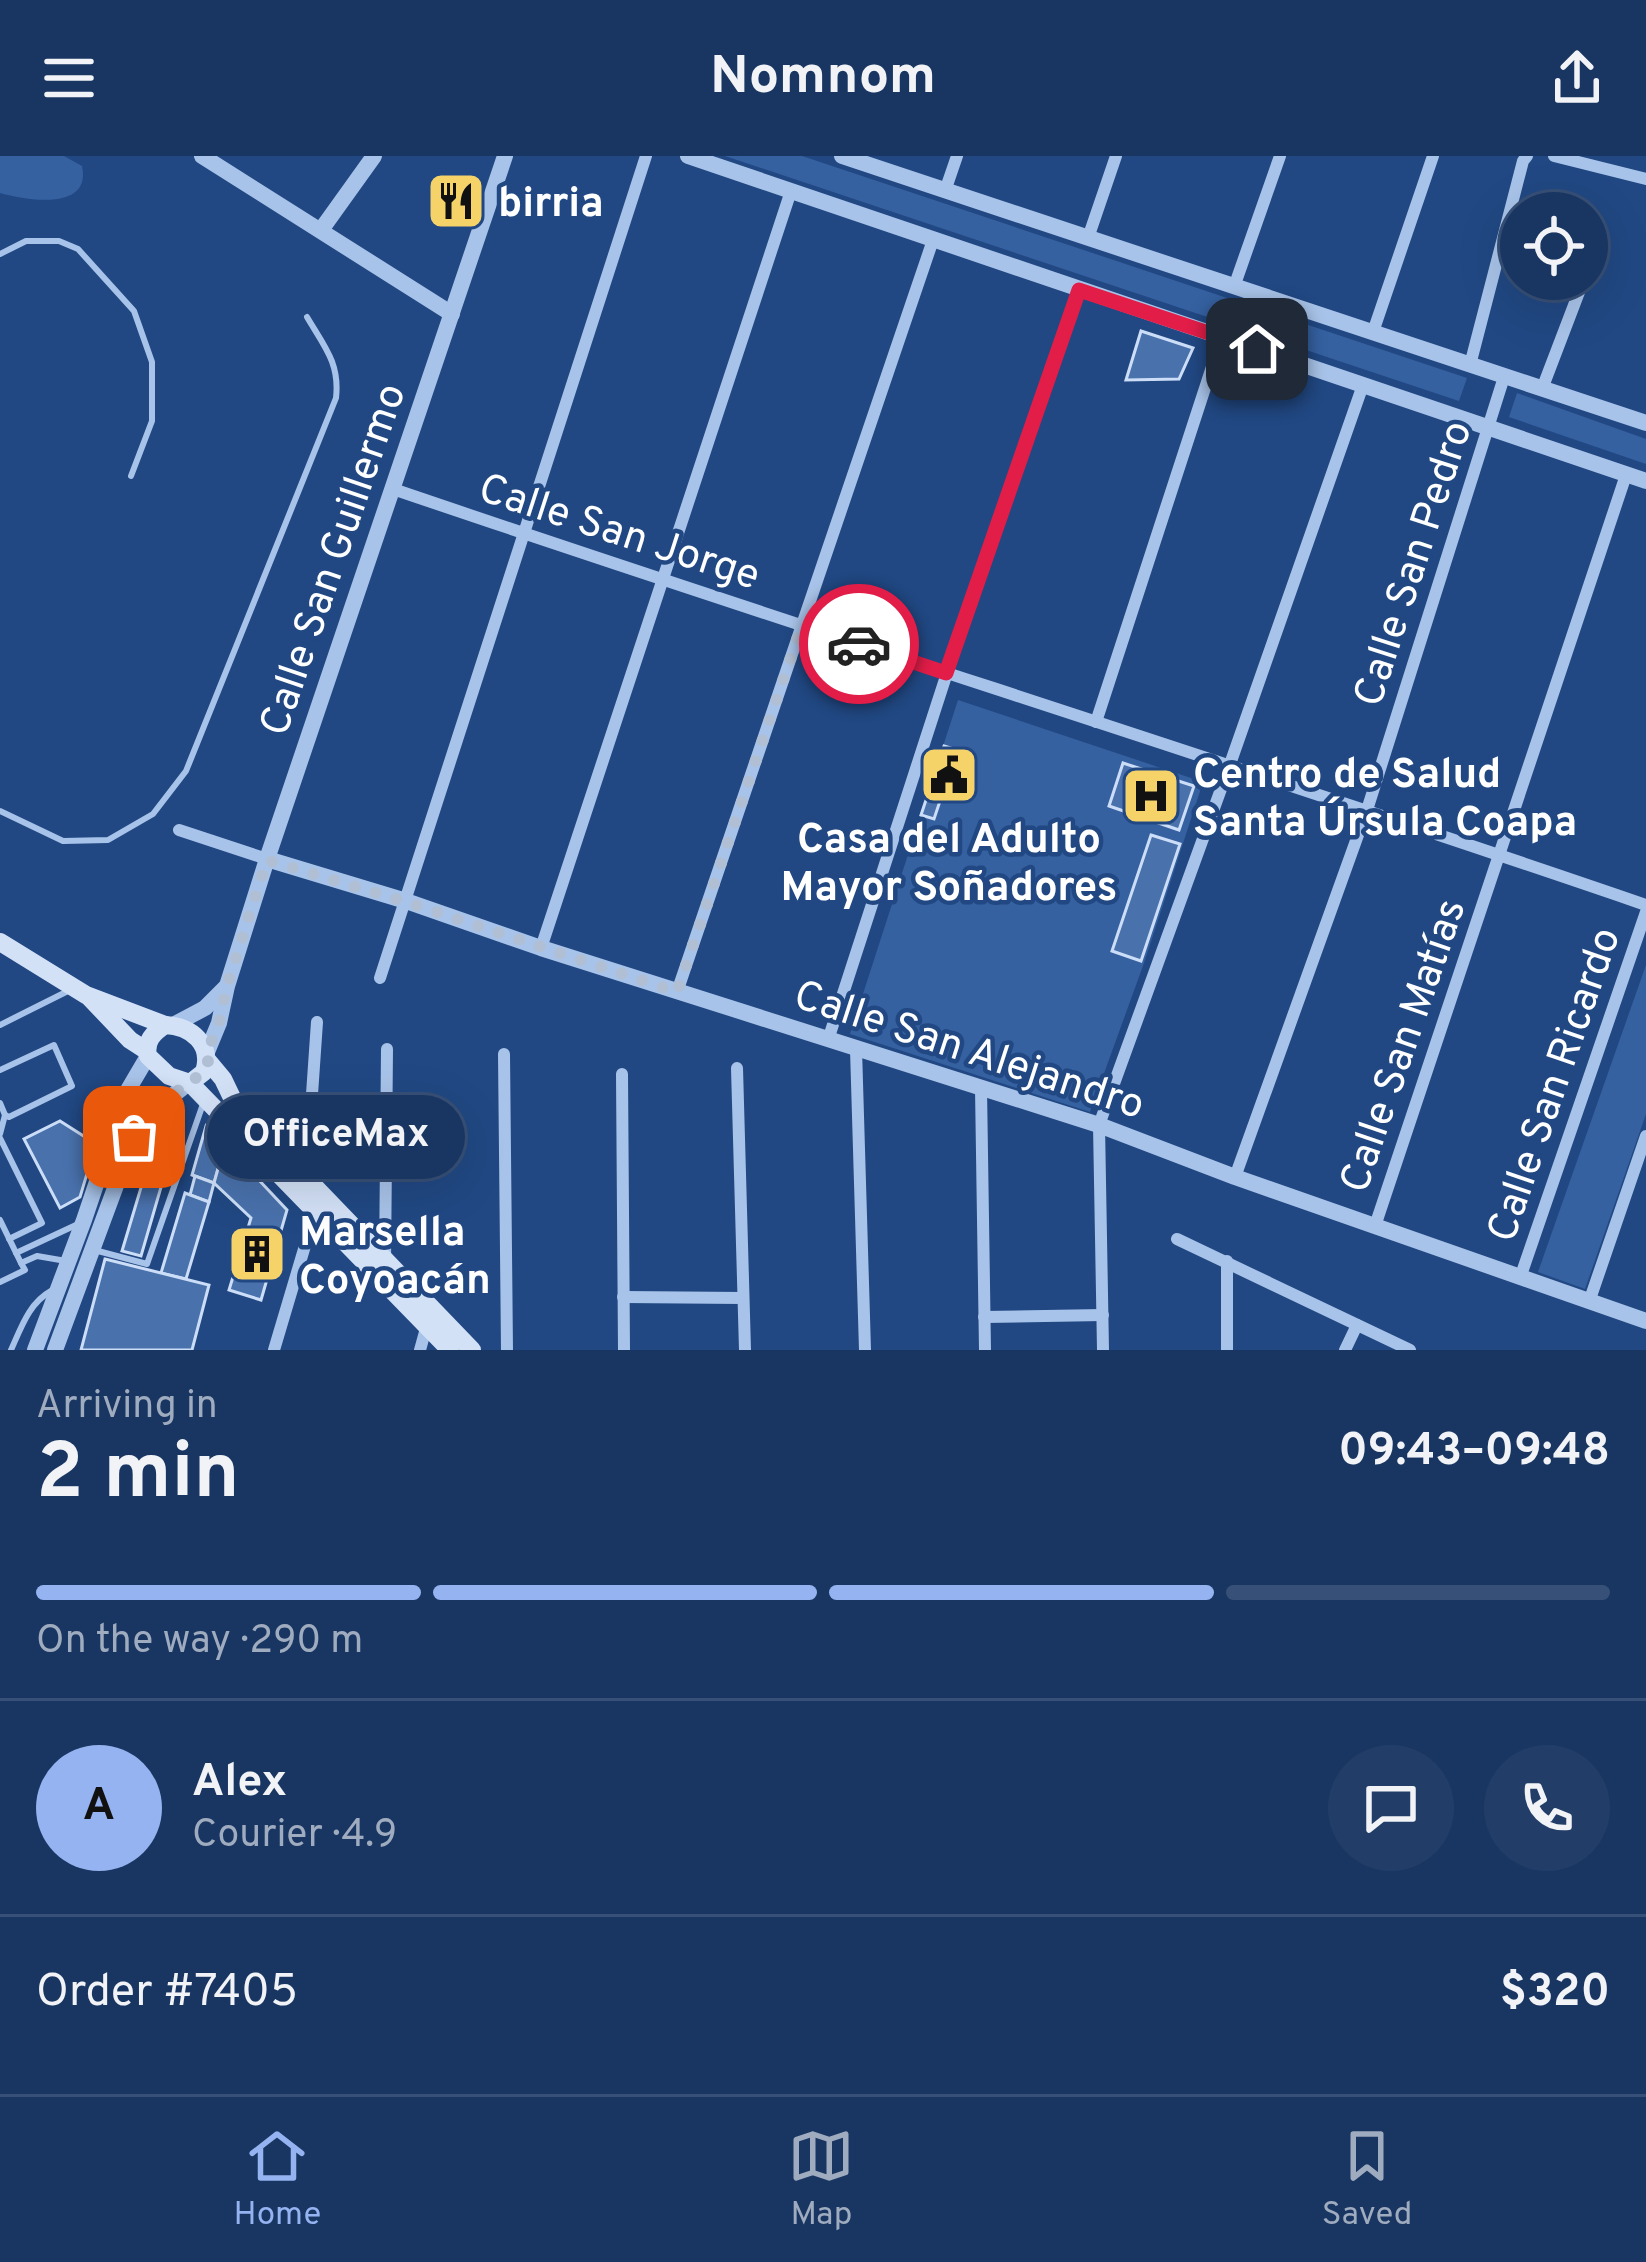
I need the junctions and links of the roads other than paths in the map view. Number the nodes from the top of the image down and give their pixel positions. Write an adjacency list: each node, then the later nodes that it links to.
1 (202, 156): 16 (street)
2 (374, 156): 16 (street)
3 (505, 156): 23 (street, Calle San Guillermo)
4 (646, 156): 37 (street)
5 (688, 156): 14 (street)
6 (842, 156): 15 (street)
7 (957, 156): 15 (street)
8 (1116, 156): 17 (street)
9 (1280, 156): 20 (street)
10 (1433, 156): 25 (street)
11 (1527, 156): 27 (street)
12 (1554, 156): 13 (street)
13 (1646, 179)
14 (791, 191): 18 (street); 38 (street)
15 (945, 191): 17 (street)
16 (321, 230): 23 (street)
17 (1088, 238): 20 (street)
18 (933, 239): 21 (street); 39 (street)
19 (0, 254): 34 (lane)
20 (1234, 287): 25 (street)
21 (1079, 290): 26 (street); 40 (street)
22 (1576, 300): 30 (street)
23 (452, 314): 36 (street, Calle San Guillermo)
24 (307, 317): 44 (lane)
25 (1373, 332): 27 (street)
26 (1222, 336): 29 (street); 41 (street)
27 (1470, 365): 28 (street)
28 (1504, 377): 30 (street); 32 (street, Calle San Pedro)
29 (1363, 385): 32 (street); 42 (street)
30 (1542, 389): 31 (street)
31 (1646, 424)
32 (1489, 428): 33 (street); 43 (street, Calle San Pedro)
33 (1626, 475): 35 (street); 46 (street, Calle San Matías)
34 (131, 476)
35 (1646, 481)
36 (393, 489): 37 (street, Calle San Jorge); 47 (street, Calle San Guillermo)
37 (526, 534): 38 (street, Calle San Jorge); 48 (street)
38 (664, 581): 39 (street, Calle San Jorge); 51 (street)
39 (802, 625): 40 (street, Calle San Jorge); 55 (street)
40 (946, 673): 41 (street, Calle San Jorge); 59 (street)
41 (1096, 722): 42 (street, Calle San Jorge)
42 (1229, 767): 43 (street, Calle San Jorge); 73 (street)
43 (1366, 810): 46 (street, Calle San Jorge); 76 (street, Calle San Pedro)
44 (0, 811)
45 (179, 830): 47 (street)
46 (1500, 855): 49 (street, Calle San Jorge); 81 (street, Calle San Matías)
47 (267, 860): 48 (street, Calle San Alejandro); 53 (street, Calle San Guillermo)
48 (406, 902): 51 (street, Calle San Alejandro); 52 (street)
49 (1646, 909): 90 (street, Calle San Ricardo)
50 (0, 942): 54 (main road)
51 (541, 948): 55 (street, Calle San Alejandro)
52 (380, 978)
53 (227, 986): 58 (street); 64 (street, Calle San Guillermo)
54 (80, 991): 57 (lane); 58 (main road); 62 (main road)
55 (677, 992): 59 (street, Calle San Alejandro)
56 (317, 1022): 77 (street)
57 (0, 1024)
58 (169, 1025): 62 (main road); 64 (main road)
59 (828, 1040): 61 (street, Calle San Alejandro)
60 (387, 1049): 89 (street)
61 (856, 1049): 69 (street, Calle San Alejandro); 111 (street)
62 (148, 1053): 68 (main road); 80 (street)
63 (505, 1054): 108 (street)
64 (207, 1057): 68 (main road); 77 (main road)
65 (736, 1068): 94 (street)
66 (0, 1070): 72 (lane)
67 (622, 1074): 93 (street)
68 (189, 1083): 70 (main road); 84 (street)
69 (980, 1088): 73 (street, Calle San Alejandro); 98 (street)
70 (204, 1100): 78 (main road); 84 (lane)
71 (0, 1103): 72 (lane)
72 (5, 1115): 74 (lane)
73 (1100, 1125): 76 (street, Calle San Alejandro); 96 (street)
74 (0, 1136): 82 (lane)
75 (1646, 1136): 95 (street)
76 (1235, 1177): 81 (street, Calle San Alejandro)
77 (305, 1178): 78 (street); 89 (main road)
78 (314, 1210): 89 (main road); 104 (street)
79 (0, 1220): 82 (lane)
80 (85, 1220): 85 (lane); 87 (street)
81 (1375, 1226): 90 (street, Calle San Alejandro)
82 (9, 1239): 85 (lane)
83 (1178, 1240): 86 (street)
84 (92, 1249): 103 (street)
85 (16, 1253): 88 (lane)
86 (1227, 1261): 100 (street); 114 (street)
87 (69, 1262): 88 (lane); 92 (street)
88 (21, 1263): 91 (lane)
89 (381, 1266): 97 (main road)
90 (1520, 1278): 95 (street, Calle San Alejandro)
91 (0, 1282)
92 (60, 1287): 101 (lane); 102 (street)
93 (623, 1298): 94 (street); 109 (street)
94 (743, 1298): 110 (street)
95 (1589, 1302): 99 (street, Calle San Alejandro)
96 (1102, 1315): 98 (street); 113 (street)
97 (429, 1317): 105 (street); 106 (main road); 107 (main road)
98 (984, 1317): 112 (street)
99 (1646, 1321)
100 (1358, 1324): 115 (street); 116 (street)
101 (11, 1350)
102 (35, 1350)
103 (55, 1350)
104 (274, 1350)
105 (420, 1350)
106 (450, 1350)
107 (472, 1350)
108 (507, 1350)
109 (625, 1350)
110 (745, 1350)
111 (865, 1350)
112 (985, 1350)
113 (1103, 1350)
114 (1227, 1350)
115 (1345, 1350)
116 (1410, 1350)

